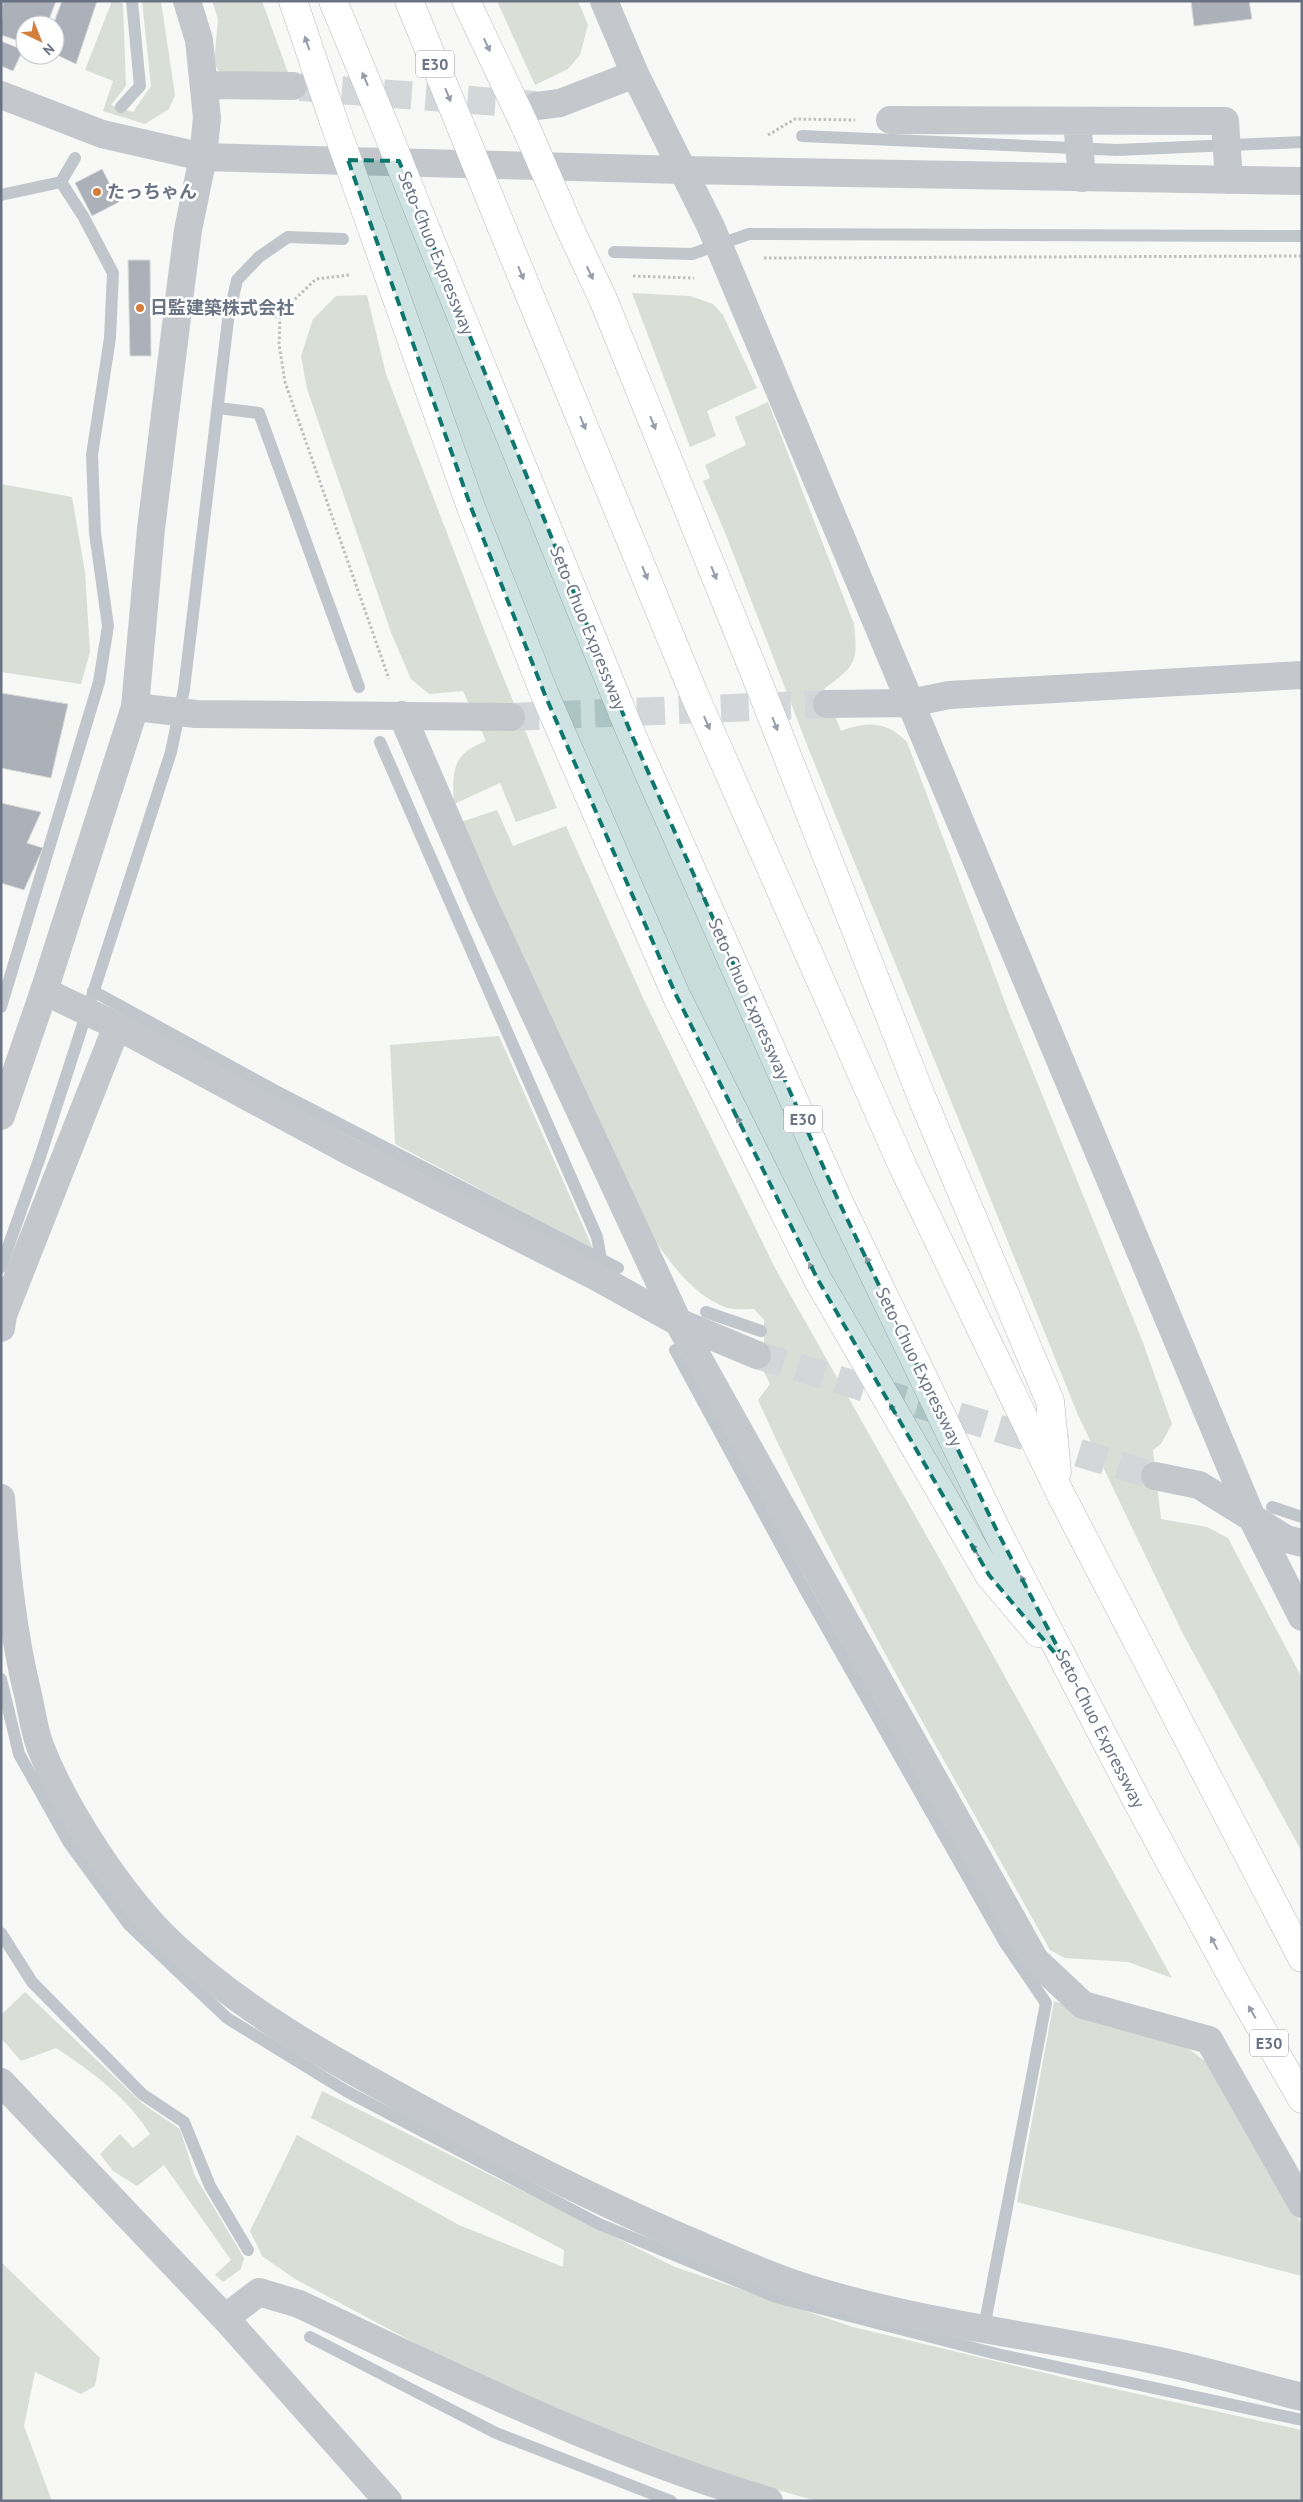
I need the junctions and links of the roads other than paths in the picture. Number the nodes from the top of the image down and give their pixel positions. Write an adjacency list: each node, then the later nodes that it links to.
1 (187, 1): 8 (street)
2 (293, 1): 36 (highway, one-way to 2, bridge)
3 (333, 1): 36 (highway, Seto-Chuo Expressway / E30, one-way to 3, bridge)
4 (410, 1): 31 (highway, E30, one-way to 31, bridge)
5 (466, 1): 11 (highway, one-way to 11)
6 (604, 1): 7 (street)
7 (635, 74): 11 (street); 16 (street)
8 (204, 85): 9 (street); 15 (street)
9 (293, 86)
10 (1, 95): 15 (street)
11 (532, 118): 31 (highway, one-way to 31, bridge)
12 (890, 120): 13 (street)
13 (1080, 149): 14 (street); 14 (street); 16 (street)
14 (1227, 156): 17 (street)
15 (203, 157): 16 (street); 21 (street)
16 (683, 170): 19 (street)
17 (1302, 182)
18 (1302, 675): 19 (street)
19 (910, 703): 20 (street); 33 (street)
20 (827, 704)
21 (135, 707): 22 (street); 24 (street)
22 (402, 715): 23 (street); 27 (street)
23 (511, 717)
24 (44, 991): 25 (street); 26 (street)
25 (109, 1022): 27 (street); 28 (street)
26 (1, 1116)
27 (678, 1322): 29 (street); 40 (street)
28 (1, 1328)
29 (758, 1355)
30 (1155, 1476): 33 (street)
31 (1060, 1493): 37 (highway, E30)
32 (1, 1498): 42 (street)
33 (1252, 1518): 34 (street); 35 (street)
34 (1302, 1543)
35 (1302, 1617)
36 (1070, 1670): 39 (highway, Seto-Chuo Expressway / E30, one-way to 36)
37 (1300, 1955)
38 (1, 2082): 41 (street)
39 (1302, 2100)
40 (1302, 2204)
41 (225, 2318): 43 (street); 44 (street)
42 (1302, 2397)
43 (388, 2501)
44 (769, 2501)

